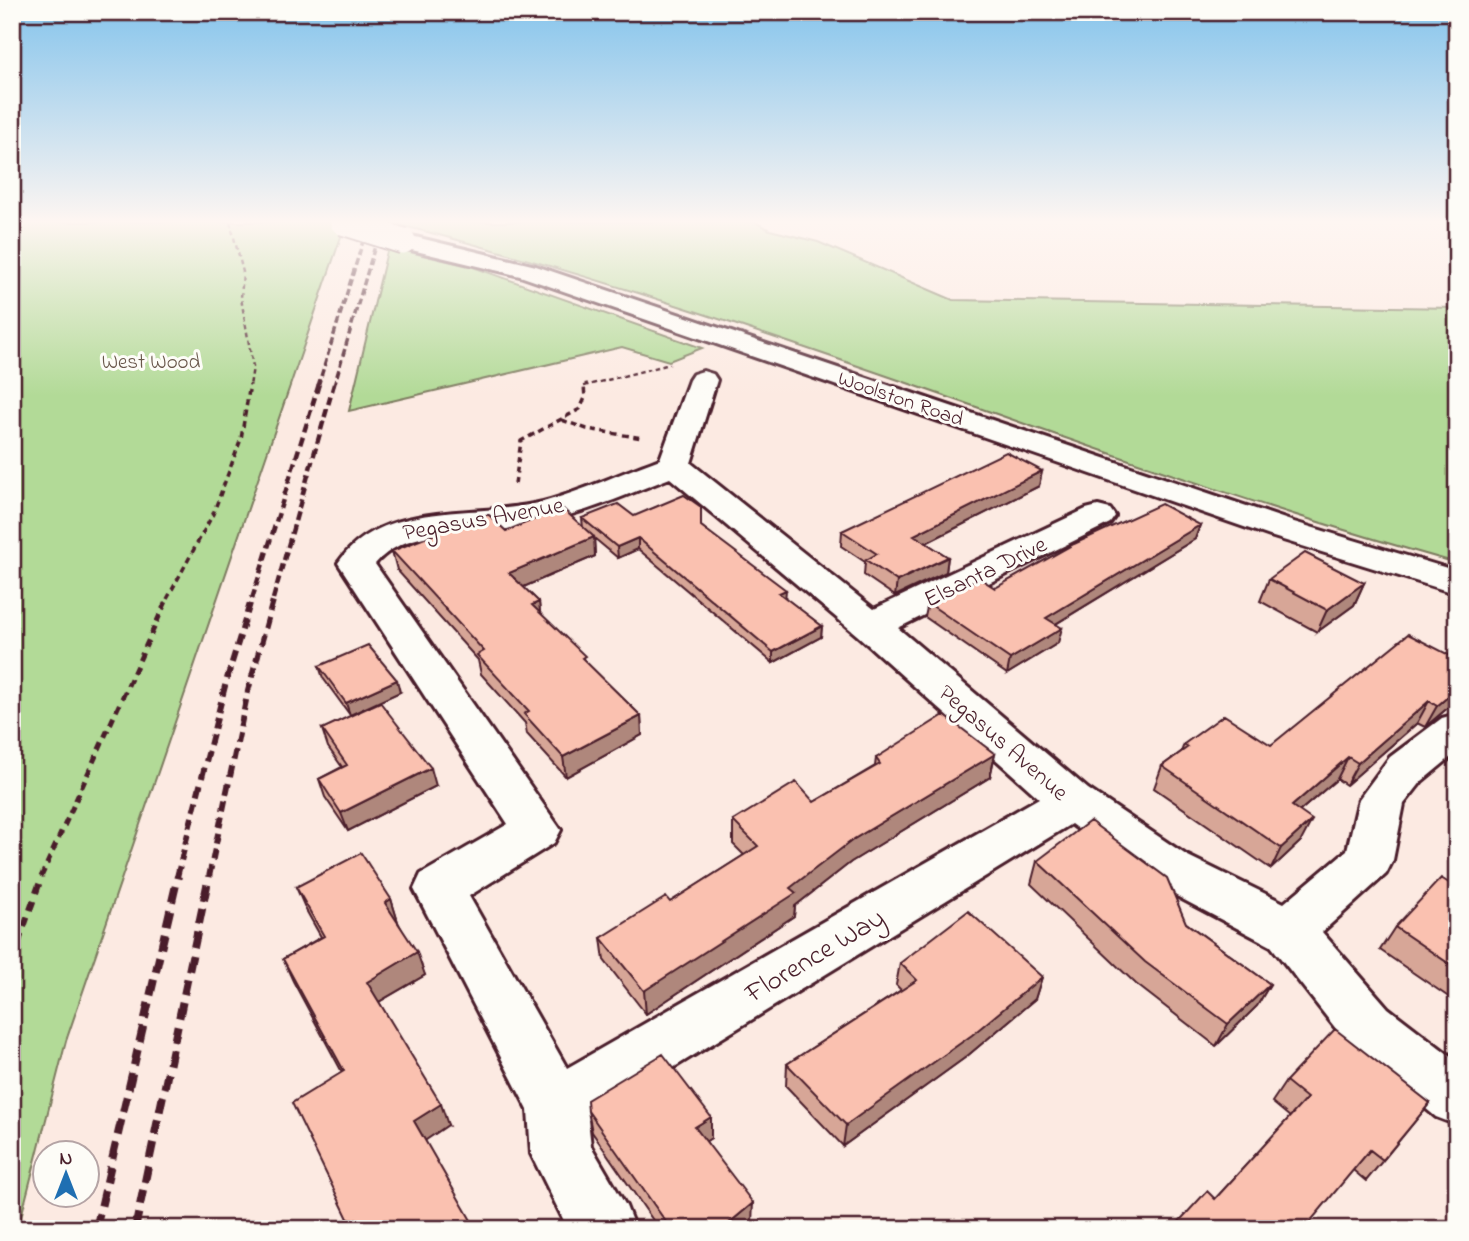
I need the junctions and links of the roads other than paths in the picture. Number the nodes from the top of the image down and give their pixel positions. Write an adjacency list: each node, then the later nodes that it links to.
1 (554, 280): 5 (street, Woolston Road, bridge)
2 (703, 380): 3 (street)
3 (678, 454): 6 (street, Pegasus Avenue); 11 (street, Pegasus Avenue)
4 (1098, 516): 6 (street, Elsanta Drive)
5 (1457, 583)
6 (871, 625): 8 (street, Pegasus Avenue)
7 (1457, 729): 9 (street)
8 (1072, 802): 9 (street, Pegasus Avenue); 11 (street, Florence Way)
9 (1289, 930): 10 (street, Pegasus Avenue)
10 (1457, 1097)
11 (557, 1106): 12 (street, Pegasus Avenue)
12 (603, 1229)

